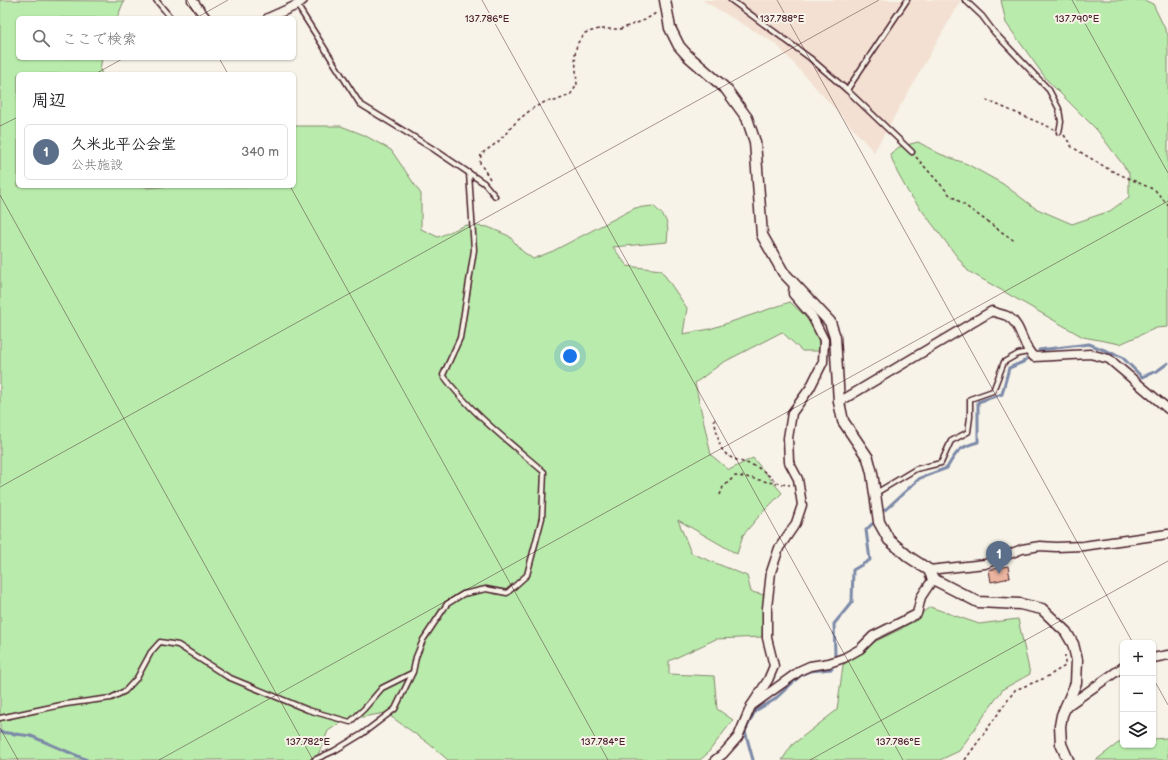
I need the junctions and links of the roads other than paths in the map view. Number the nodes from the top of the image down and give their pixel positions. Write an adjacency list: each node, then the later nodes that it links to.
1 (156, 0): 8 (lane)
2 (192, 0): 9 (street)
3 (731, 0): 11 (lane)
4 (907, 0): 11 (lane)
5 (966, 0): 12 (lane)
6 (298, 2): 10 (street); 14 (lane)
7 (665, 3): 16 (street)
8 (169, 16)
9 (204, 16)
10 (272, 16)
11 (847, 90): 13 (lane)
12 (1059, 132)
13 (912, 152)
14 (469, 173): 15 (lane); 26 (lane)
15 (495, 196)
16 (794, 284): 18 (street); 27 (street)
17 (1028, 352): 18 (street); 19 (street); 20 (lane)
18 (839, 402): 20 (street)
19 (1168, 409)
20 (874, 494): 22 (street)
21 (1168, 534): 22 (street)
22 (931, 575): 27 (street); 28 (street)
23 (1168, 655): 24 (street)
24 (1156, 657)
25 (1120, 669): 28 (street)
26 (413, 672): 29 (lane); 30 (lane)
27 (751, 706): 31 (street)
28 (1066, 707): 32 (street)
29 (0, 718)
30 (314, 760)
31 (715, 760)
32 (1068, 760)

